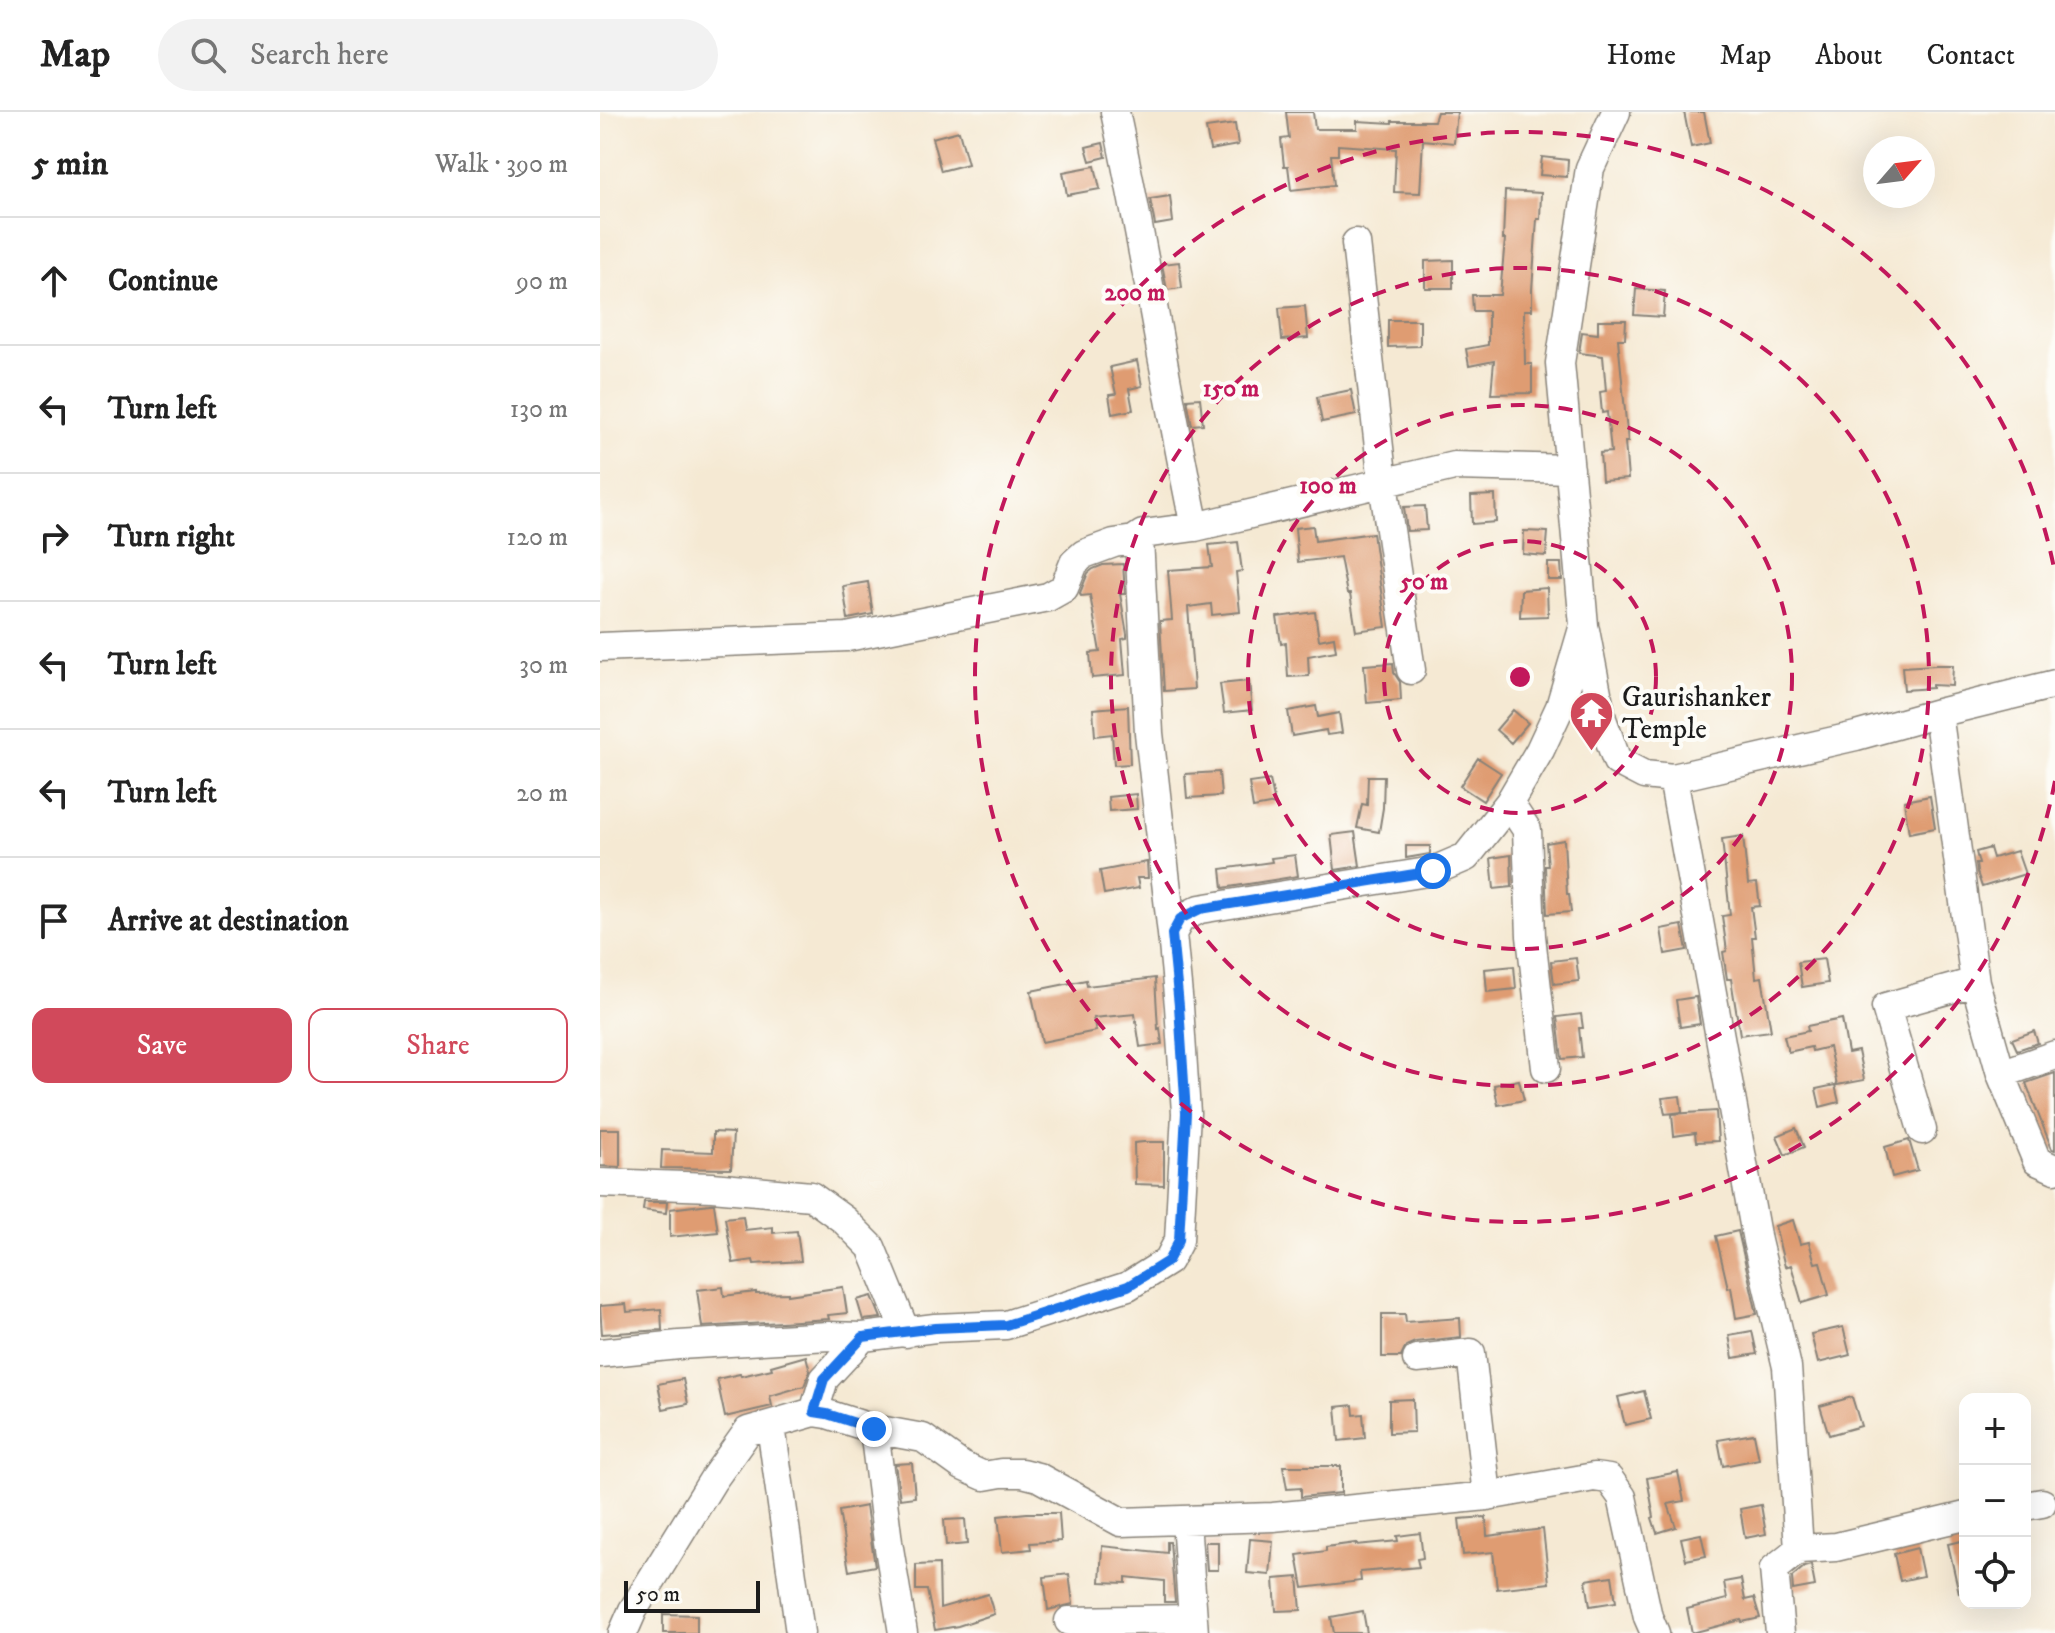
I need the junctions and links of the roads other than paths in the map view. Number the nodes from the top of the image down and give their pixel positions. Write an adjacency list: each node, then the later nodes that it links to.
1 (1115, 112): 6 (street)
2 (1616, 112): 4 (street)
3 (1356, 243): 5 (street)
4 (1570, 469): 5 (street); 8 (street)
5 (1383, 483): 6 (street); 10 (street)
6 (1195, 527): 7 (street)
7 (1139, 538): 9 (street); 15 (street)
8 (1584, 625): 13 (street); 14 (street)
9 (600, 647)
10 (1411, 670)
11 (2055, 684): 12 (street)
12 (1938, 713): 13 (street); 16 (street)
13 (1673, 778): 33 (street)
14 (1509, 803): 15 (street); 18 (street)
15 (1172, 934): 23 (street)
16 (1975, 982): 19 (street); 20 (street)
17 (2055, 1055): 19 (street)
18 (1546, 1068)
19 (2001, 1074): 21 (street)
20 (1922, 1130)
21 (2055, 1169)
22 (600, 1183): 23 (street)
23 (906, 1333): 24 (street)
24 (863, 1337): 25 (street); 27 (street)
25 (600, 1353)
26 (1417, 1359): 30 (street)
27 (814, 1412): 28 (street); 29 (street)
28 (771, 1426): 36 (street); 37 (street)
29 (874, 1429): 32 (street); 38 (street)
30 (1487, 1496): 32 (street); 39 (street)
31 (1959, 1517): 33 (street)
32 (1186, 1521): 35 (street)
33 (1799, 1549): 40 (street)
34 (1069, 1621): 35 (street)
35 (1193, 1626)
36 (623, 1633)
37 (800, 1633)
38 (903, 1633)
39 (1655, 1633)
40 (1780, 1633)

